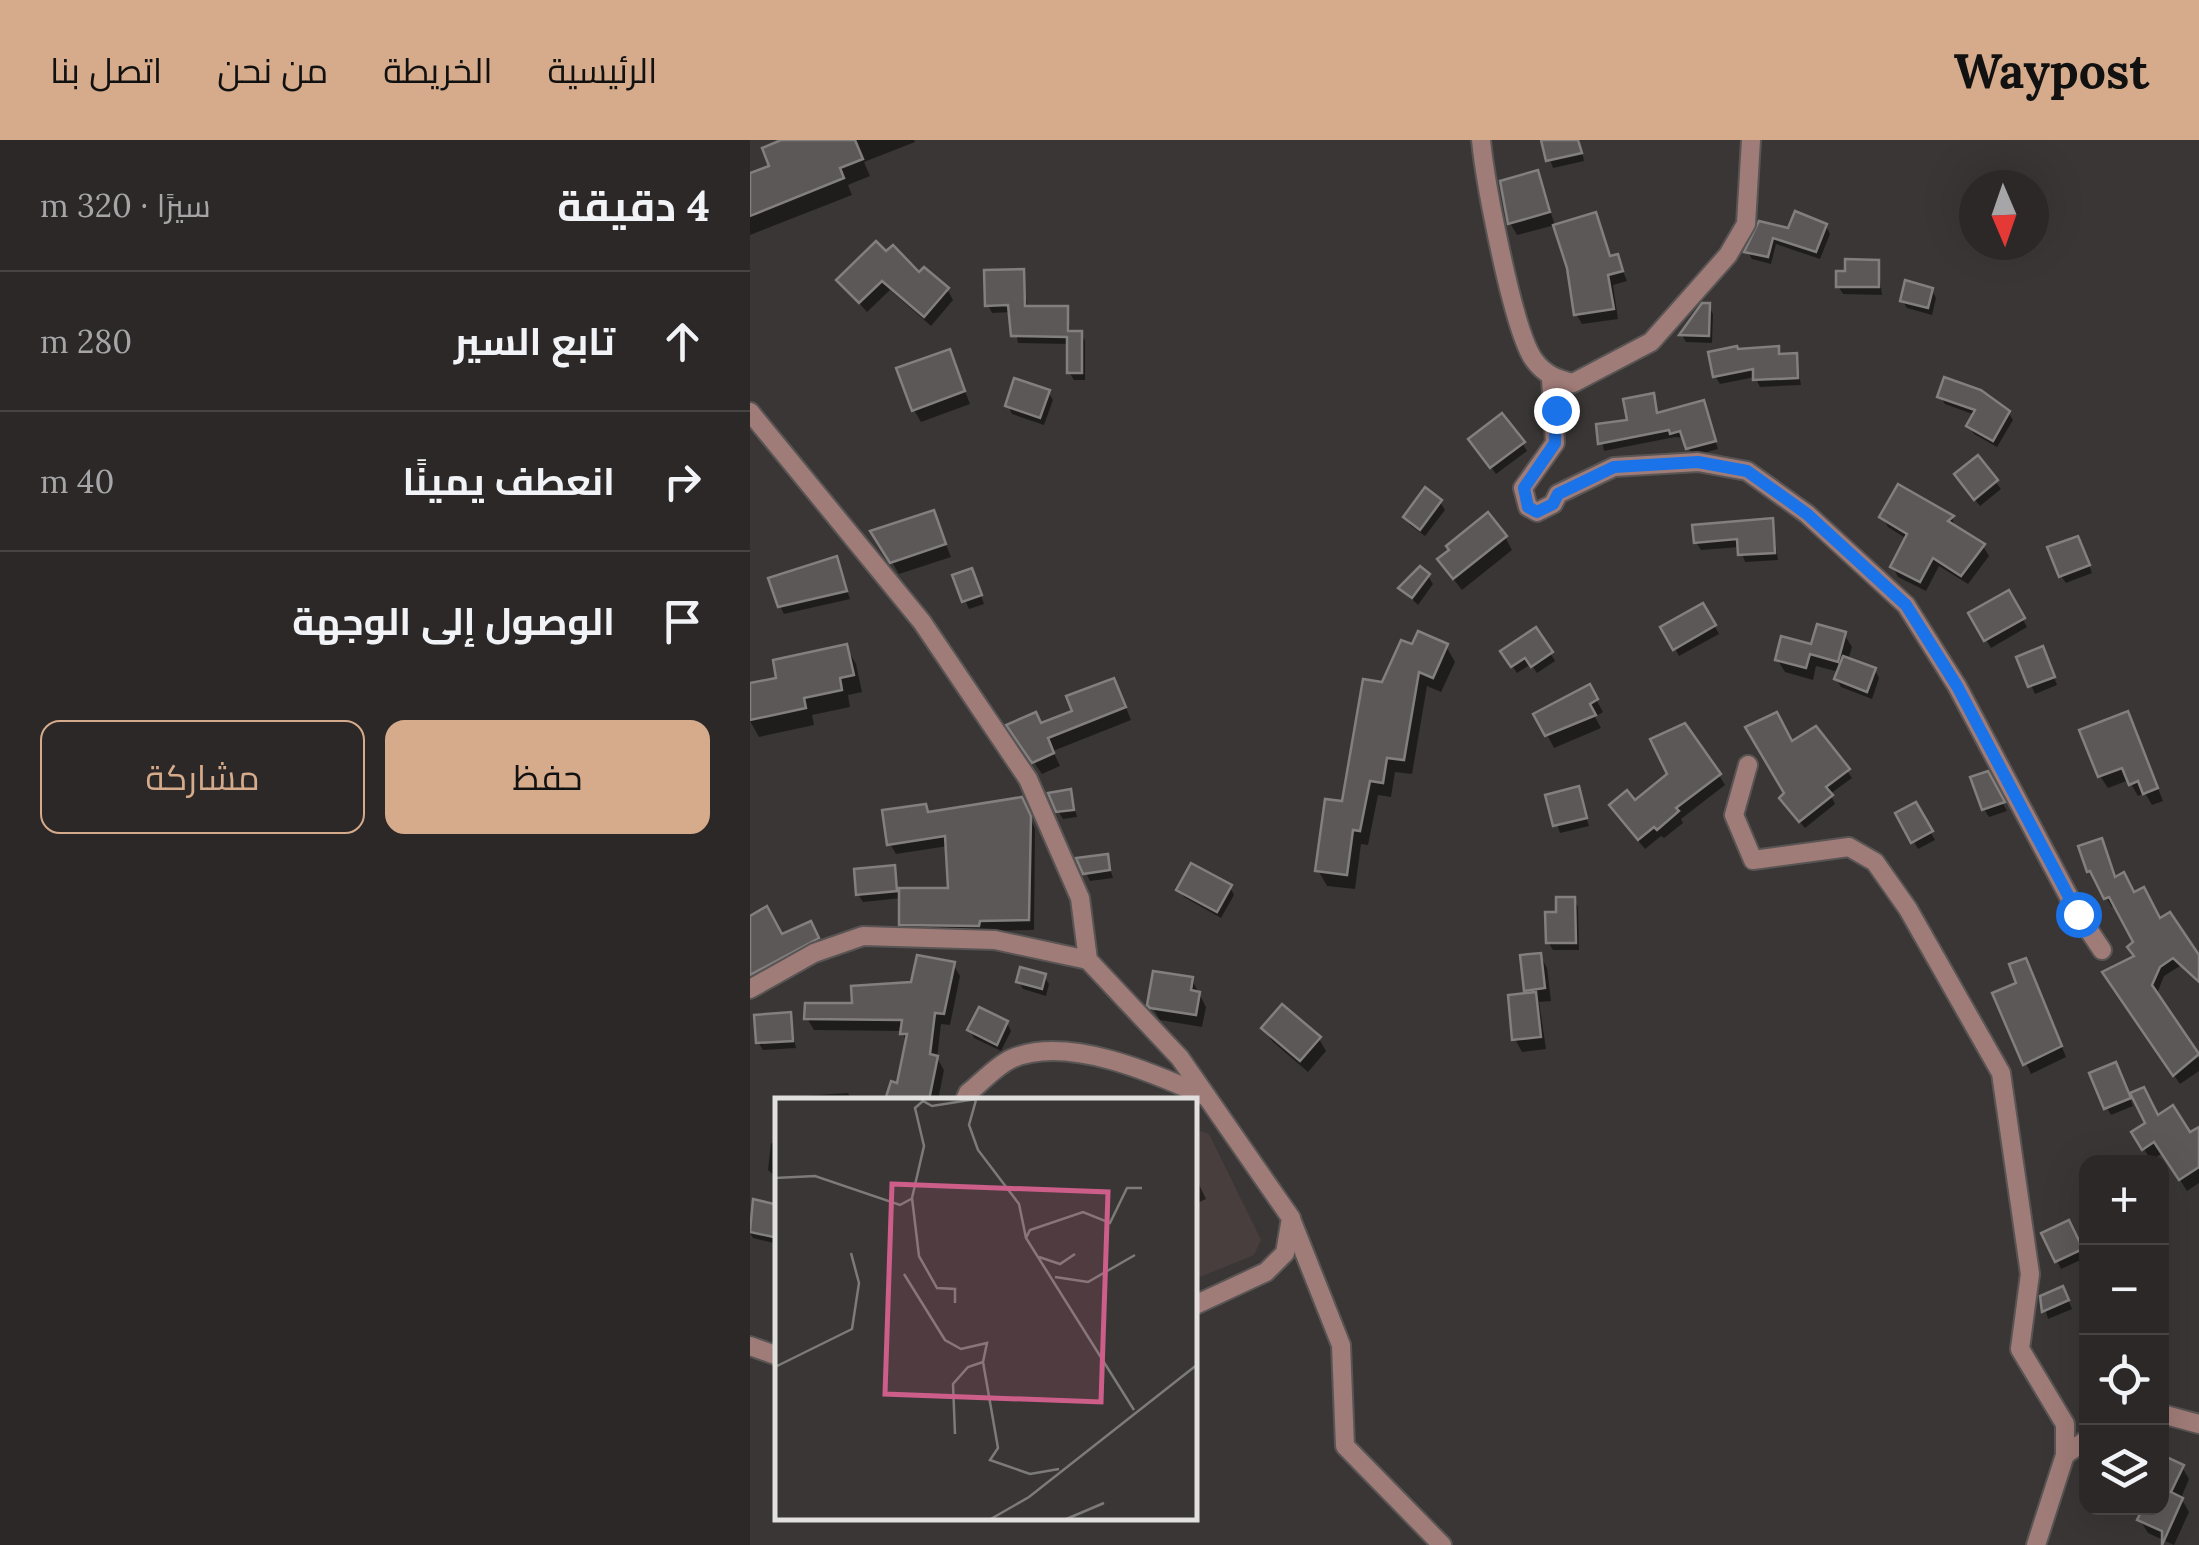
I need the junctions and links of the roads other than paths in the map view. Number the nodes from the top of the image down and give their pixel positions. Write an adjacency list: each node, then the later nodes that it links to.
1 (1481, 140): 3 (street)
2 (1751, 140): 3 (street)
3 (1551, 378): 6 (street)
4 (750, 412): 7 (street)
5 (1748, 765): 18 (street)
6 (2102, 950)
7 (1088, 960): 8 (street); 9 (street)
8 (750, 989)
9 (1208, 1097): 10 (street); 11 (street)
10 (967, 1098)
11 (1291, 1218): 12 (street); 19 (street)
12 (1198, 1304)
13 (750, 1346): 14 (street)
14 (775, 1355)
15 (2169, 1416): 16 (street)
16 (2199, 1424)
17 (2079, 1445): 18 (street)
18 (2065, 1455): 20 (street)
19 (1442, 1545)
20 (2036, 1545)

